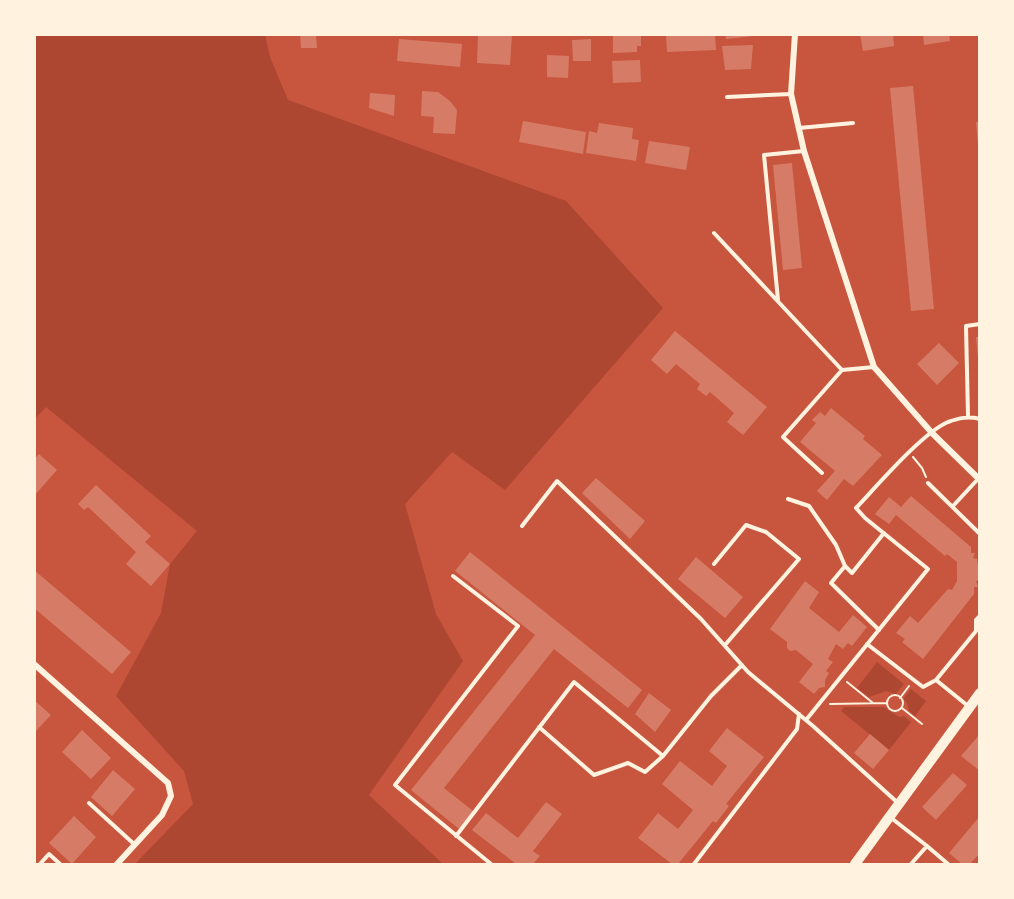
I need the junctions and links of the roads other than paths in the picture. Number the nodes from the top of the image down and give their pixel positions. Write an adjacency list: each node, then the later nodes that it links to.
1 (795, 34): 2 (street)
2 (791, 94): 3 (lane); 5 (street)
3 (727, 97)
4 (853, 123): 5 (lane)
5 (799, 128): 6 (street)
6 (804, 151): 8 (lane); 10 (street)
7 (714, 233): 8 (lane)
8 (778, 301): 11 (lane)
9 (980, 324): 12 (lane)
10 (874, 367): 11 (lane); 14 (street)
11 (842, 370): 15 (lane)
12 (968, 416): 13 (lane); 14 (lane)
13 (980, 419)
14 (932, 433): 16 (street); 21 (lane)
15 (822, 473)
16 (979, 480): 19 (lane)
17 (928, 483): 19 (lane)
18 (788, 499): 24 (lane)
19 (953, 506): 22 (lane)
20 (522, 526): 29 (lane)
21 (884, 533): 24 (lane); 27 (lane)
22 (980, 534)
23 (714, 564): 29 (lane)
24 (845, 566): 27 (lane)
25 (453, 576): 42 (lane)
26 (980, 616): 32 (lane)
27 (879, 630): 28 (lane)
28 (867, 644): 32 (lane); 36 (lane)
29 (725, 645): 31 (lane)
30 (34, 664): 43 (street)
31 (742, 665): 35 (lane); 38 (lane)
32 (936, 680): 34 (lane)
33 (980, 693): 34 (main road)
34 (969, 707): 40 (main road)
35 (799, 714): 36 (lane); 49 (lane)
36 (806, 720): 40 (lane)
37 (539, 727): 38 (lane); 38 (lane); 42 (lane)
38 (663, 756)
39 (89, 803): 43 (lane)
40 (898, 804): 41 (main road)
41 (890, 816): 44 (lane); 50 (main road)
42 (456, 836): 48 (lane)
43 (135, 845): 47 (street)
44 (927, 846): 51 (lane); 52 (lane)
45 (40, 864): 46 (lane)
46 (60, 864)
47 (117, 864)
48 (491, 864)
49 (694, 864)
50 (855, 864)
51 (911, 864)
52 (948, 864)

